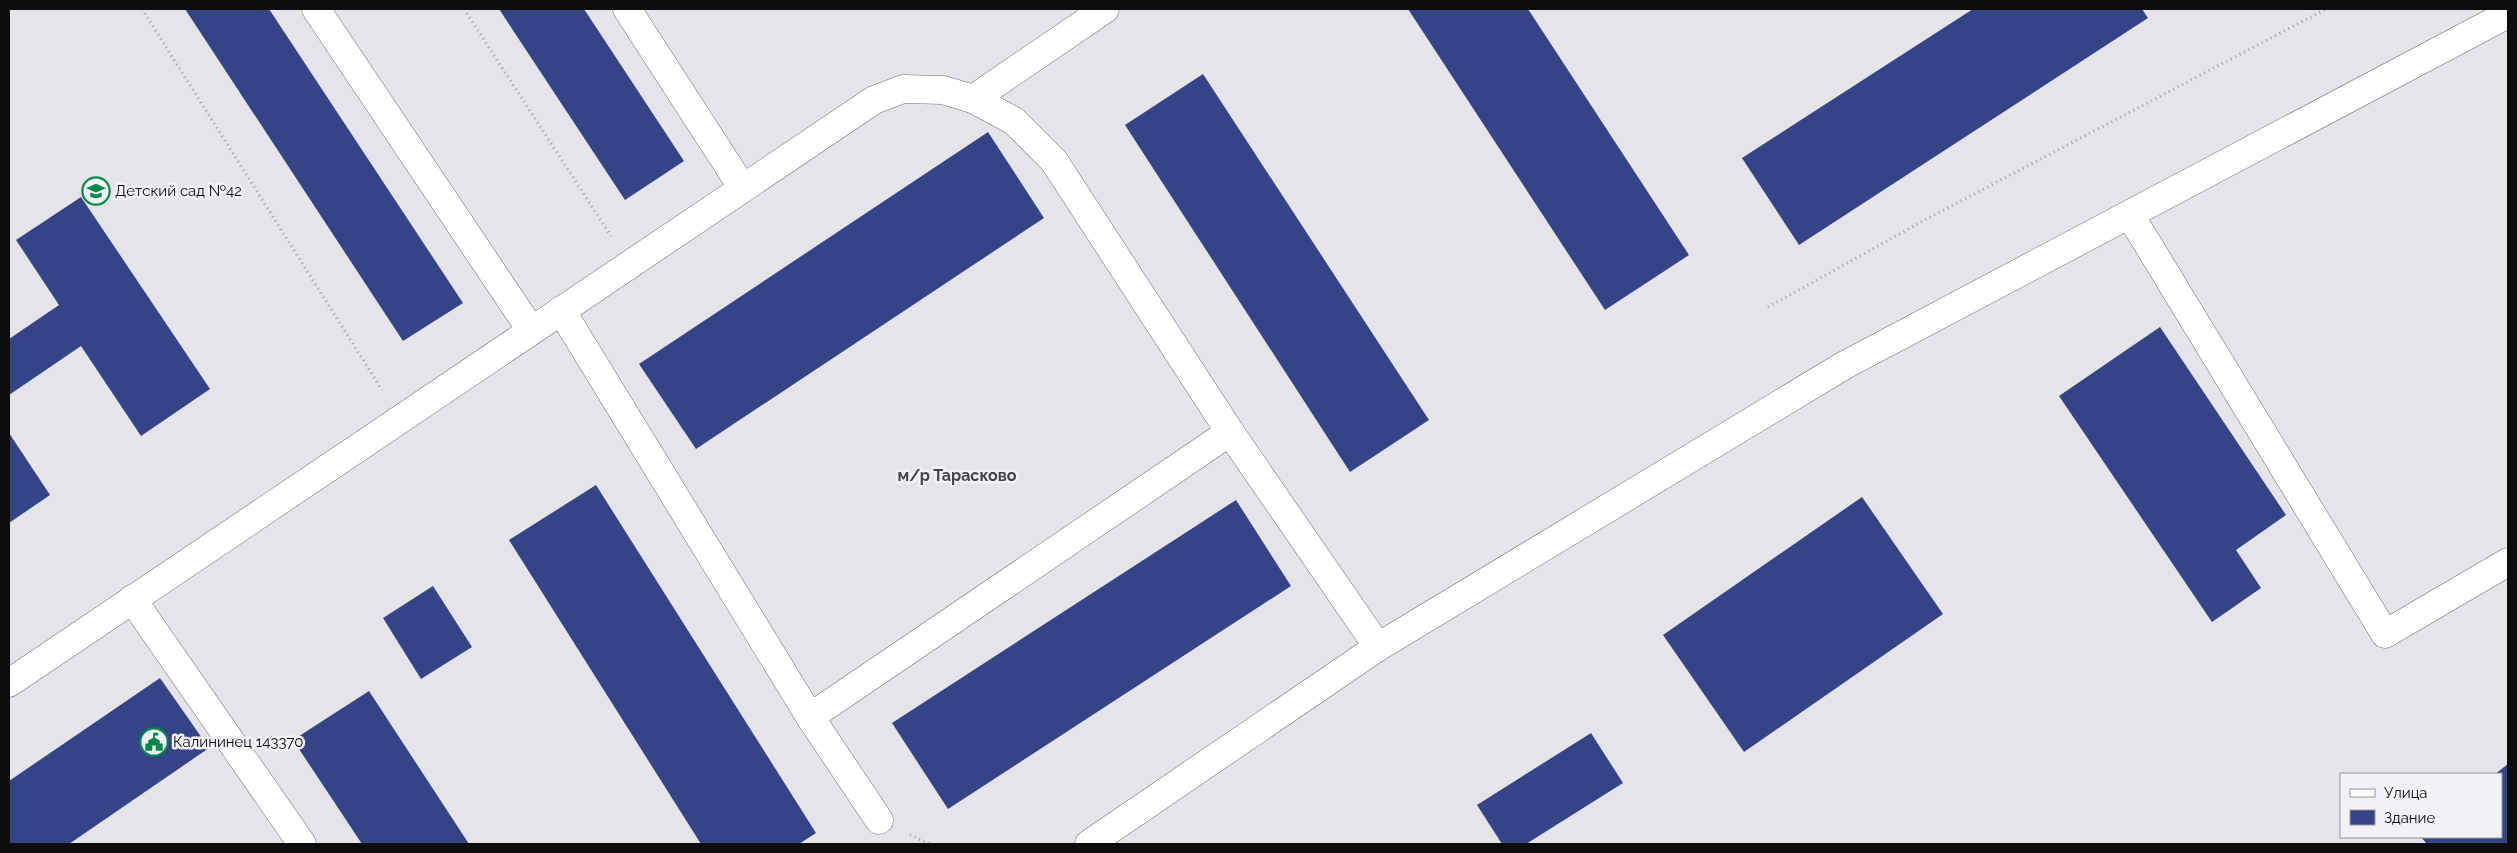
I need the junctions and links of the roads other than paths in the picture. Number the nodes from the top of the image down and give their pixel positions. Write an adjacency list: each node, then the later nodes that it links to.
1 (316, 9): 9 (street)
2 (627, 9): 6 (street)
3 (1105, 9): 5 (street)
4 (2508, 14): 7 (street)
5 (973, 99): 6 (street); 10 (street)
6 (742, 187): 8 (street)
7 (2130, 215): 11 (street); 13 (street)
8 (561, 310): 9 (street); 15 (street)
9 (531, 330): 12 (street)
10 (1230, 432): 13 (street); 15 (street)
11 (2508, 562)
12 (132, 599): 14 (street); 17 (street)
13 (1378, 647): 18 (street)
14 (9, 683)
15 (810, 717): 16 (street)
16 (879, 820)
17 (302, 844)
18 (1089, 844)

